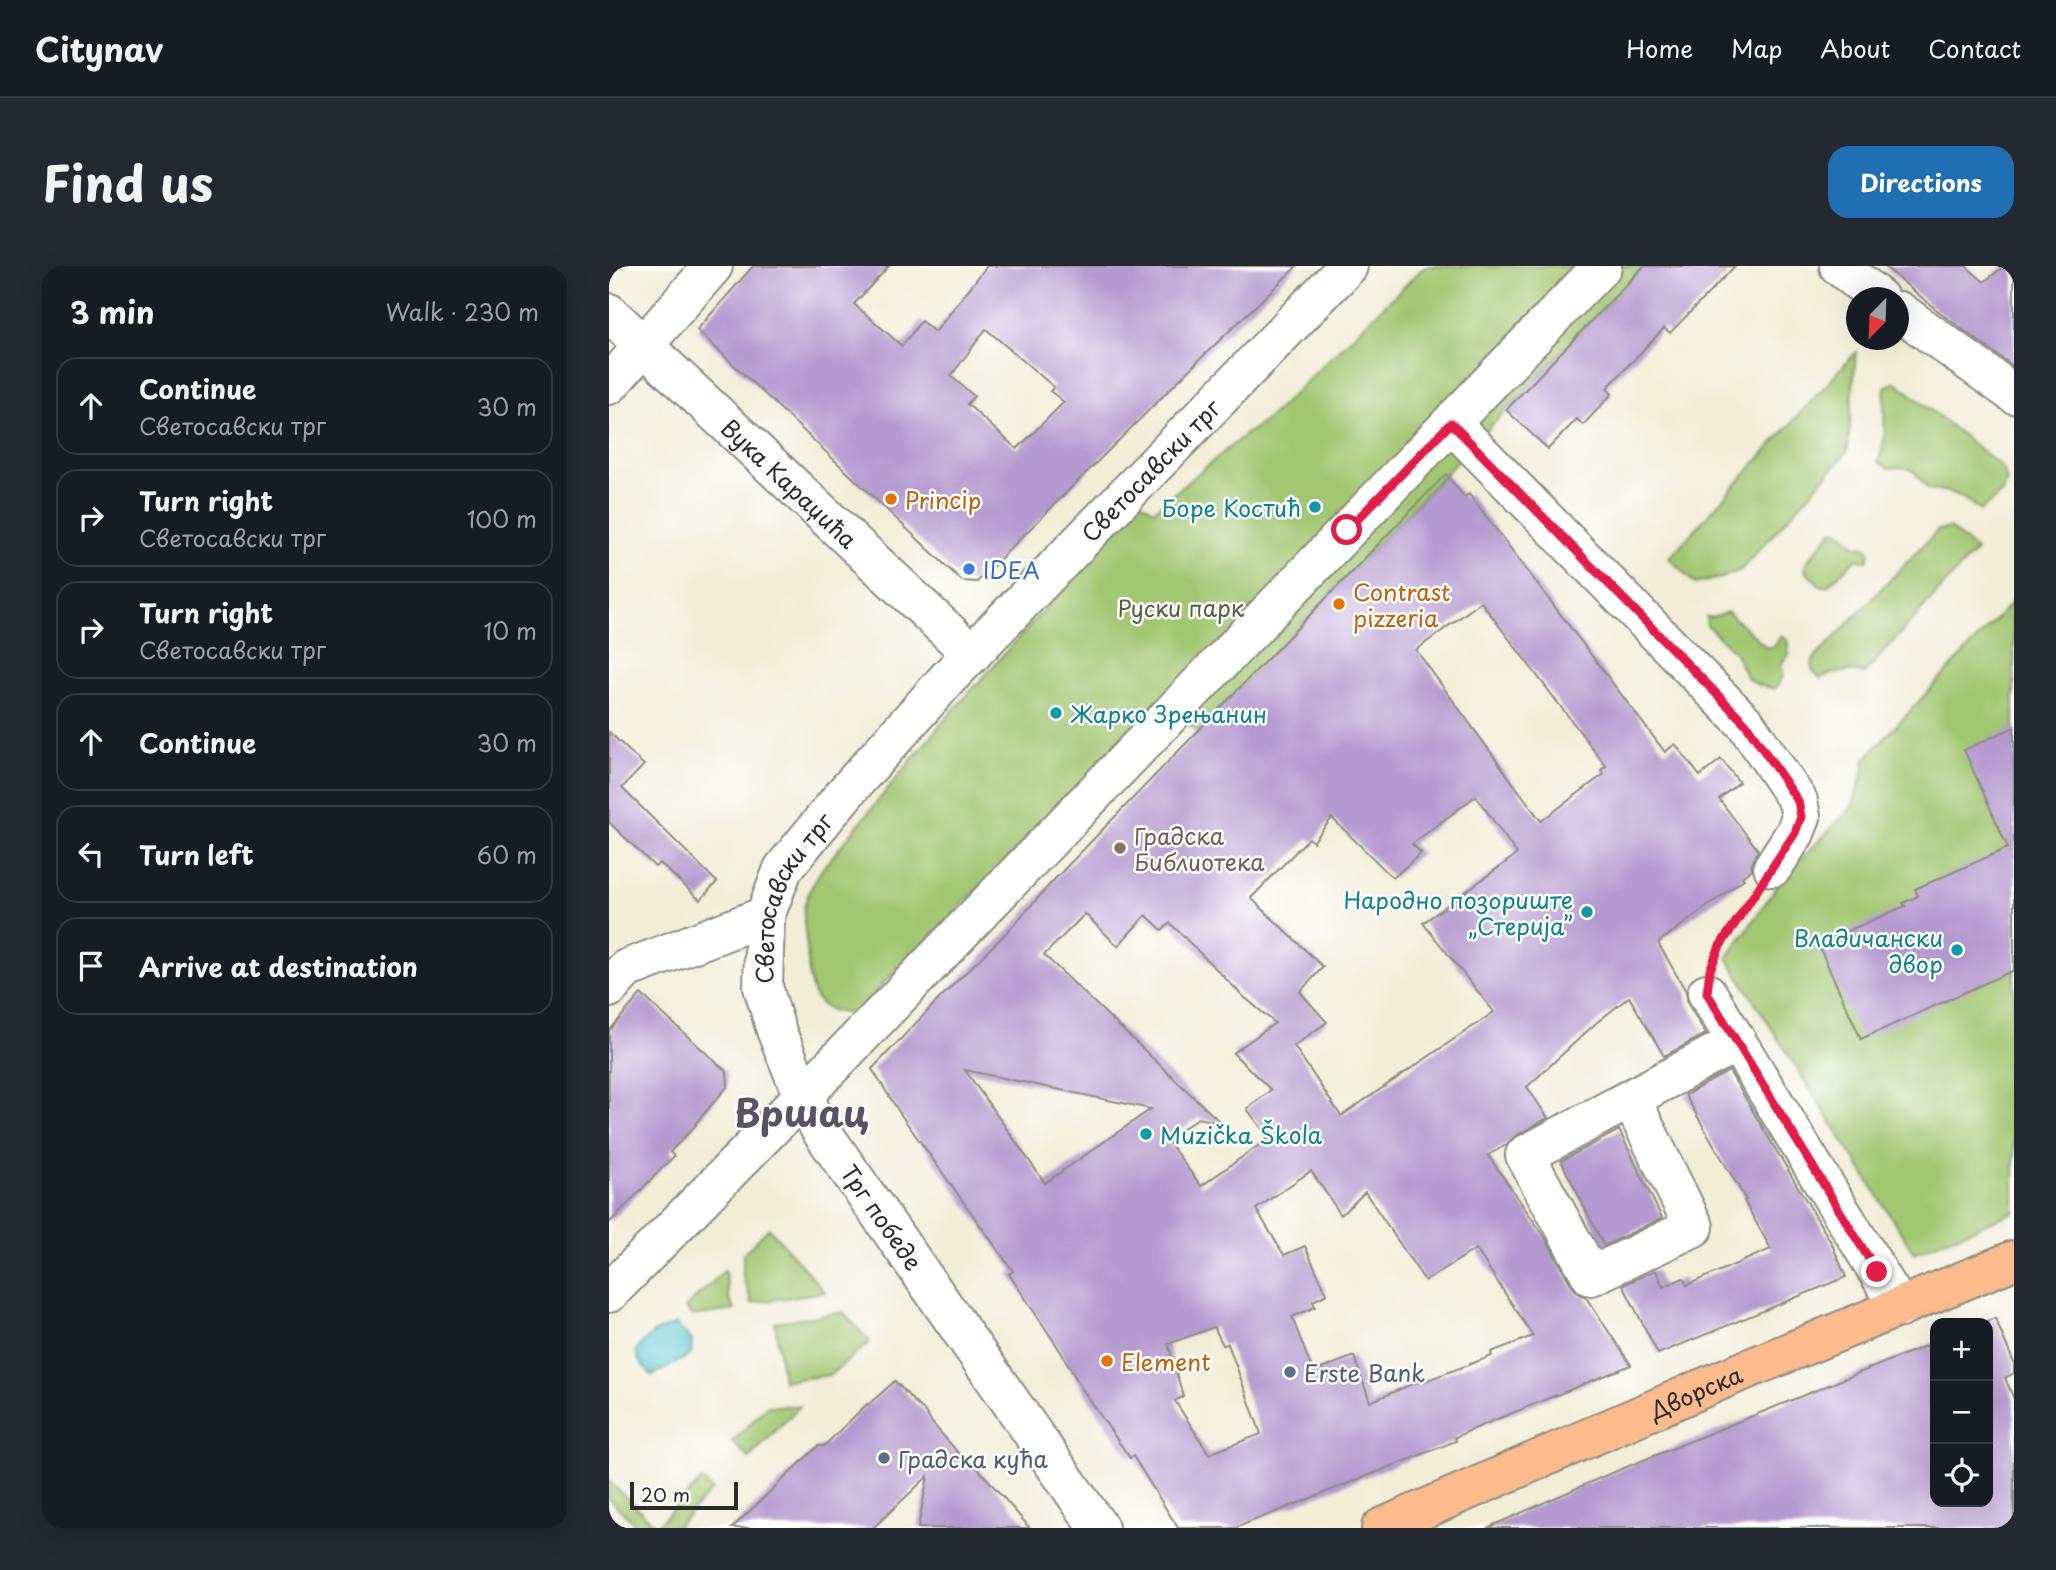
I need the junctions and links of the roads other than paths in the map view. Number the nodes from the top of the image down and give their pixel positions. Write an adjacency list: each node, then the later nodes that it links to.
1 (713, 266): 8 (street)
2 (1348, 266): 12 (street, Светосавски трг)
3 (1602, 266): 11 (street)
4 (1839, 266): 5 (street)
5 (1865, 287)
6 (609, 313): 8 (street, Вука Караџића)
7 (1909, 318): 10 (street)
8 (644, 346): 9 (street); 12 (street, Вука Караџића)
9 (609, 385)
10 (2014, 394)
11 (1451, 423): 13 (street); 18 (street)
12 (972, 653): 14 (street, Светосавски трг)
13 (1773, 867)
14 (765, 916): 15 (street); 18 (street, Светосавски трг)
15 (609, 988)
16 (1707, 993): 17 (street)
17 (1737, 1042): 19 (street); 22 (street)
18 (803, 1096): 21 (street); 23 (street, Трг победе)
19 (1631, 1099): 19 (street)
20 (2014, 1260): 22 (main road, Дворска)
21 (609, 1293)
22 (1900, 1308): 24 (main road, Дворска)
23 (1099, 1528)
24 (1381, 1528)

